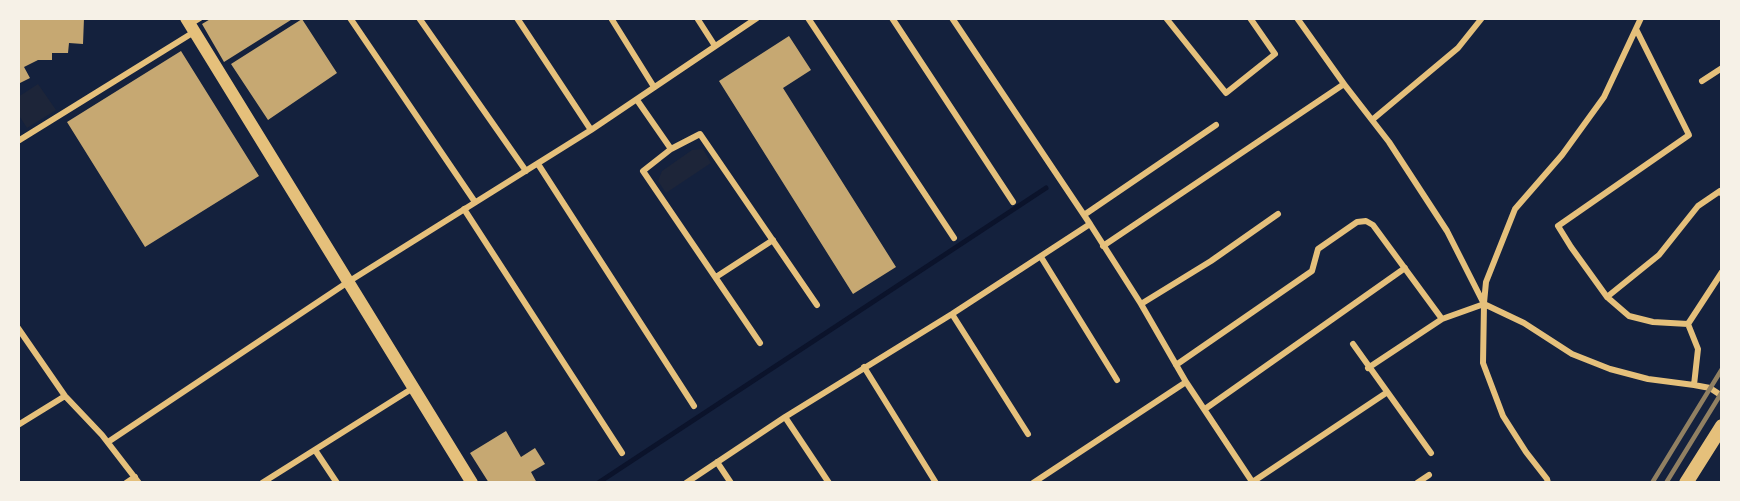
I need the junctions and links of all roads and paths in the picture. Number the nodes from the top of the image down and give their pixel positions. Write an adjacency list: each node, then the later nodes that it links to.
1 (350, 18): 31 (street)
2 (419, 18): 29 (street)
3 (517, 18): 25 (street)
4 (611, 18): 21 (street)
5 (697, 18): 17 (street)
6 (757, 18): 17 (street)
7 (808, 18): 37 (street)
8 (892, 18): 32 (street)
9 (951, 18): 35 (street)
10 (1166, 18): 11 (street)
11 (1250, 18)
12 (1297, 18): 20 (street)
13 (1482, 18): 23 (street)
14 (1641, 18): 16 (street)
15 (193, 23): 26 (street); 44 (main road)
16 (1636, 29): 45 (street); 47 (street)
17 (715, 46): 21 (street)
18 (1722, 68): 19 (street)
19 (1702, 81)
20 (1344, 84): 23 (street); 39 (street)
21 (654, 87): 22 (street)
22 (637, 100): 25 (street); 27 (street)
23 (1372, 120): 47 (street)
24 (1216, 125): 35 (street)
25 (591, 130): 28 (street)
26 (18, 141)
27 (671, 149): 38 (street); 43 (street)
28 (537, 164): 29 (street); 65 (street)
29 (526, 171): 31 (street)
30 (1722, 194): 45 (street)
31 (475, 202): 33 (street)
32 (1013, 202)
33 (464, 209): 44 (street); 73 (street)
34 (1278, 214): 46 (street)
35 (1084, 215): 36 (street)
36 (1090, 224): 39 (street); 40 (street)
37 (954, 238)
38 (773, 240): 43 (street); 48 (street)
39 (1103, 246): 46 (street)
40 (1041, 256): 49 (street); 58 (street)
41 (1405, 268): 50 (street); 55 (street); 66 (street)
42 (1722, 272): 51 (street)
43 (716, 277): 53 (street)
44 (348, 282): 61 (main road); 71 (street)
45 (1607, 297): 51 (street)
46 (1141, 304): 55 (street)
47 (1484, 304): 50 (street); 60 (street); 89 (street)
48 (817, 305)
49 (952, 314): 56 (street); 70 (street)
50 (1442, 319): 57 (street)
51 (1688, 324): 60 (street)
52 (18, 328): 63 (street)
53 (760, 343)
54 (1353, 344): 57 (street)
55 (1176, 365): 59 (street)
56 (864, 367): 67 (street); 85 (street)
57 (1368, 368): 62 (street)
58 (1117, 380)
59 (1186, 382): 66 (street); 86 (street)
60 (1694, 385): 64 (street)
61 (413, 388): 72 (street); 81 (main road)
62 (1386, 393): 74 (street); 87 (street)
63 (65, 396): 68 (street); 71 (street)
64 (1722, 396)
65 (694, 406)
66 (1205, 409): 87 (street)
67 (785, 417): 75 (street); 84 (street)
68 (18, 425)
69 (1722, 426): 90 (main road)
70 (1028, 434)
71 (108, 442): 77 (street)
72 (315, 450): 79 (street); 80 (street)
73 (622, 453)
74 (1431, 453)
75 (717, 462): 82 (street); 83 (street)
76 (1429, 475): 88 (street)
77 (137, 480): 78 (street)
78 (126, 483)
79 (262, 483)
80 (338, 483)
81 (472, 483)
82 (686, 483)
83 (731, 483)
84 (829, 483)
85 (936, 483)
86 (1033, 483)
87 (1252, 483)
88 (1417, 483)
89 (1548, 483)
90 (1686, 483)

